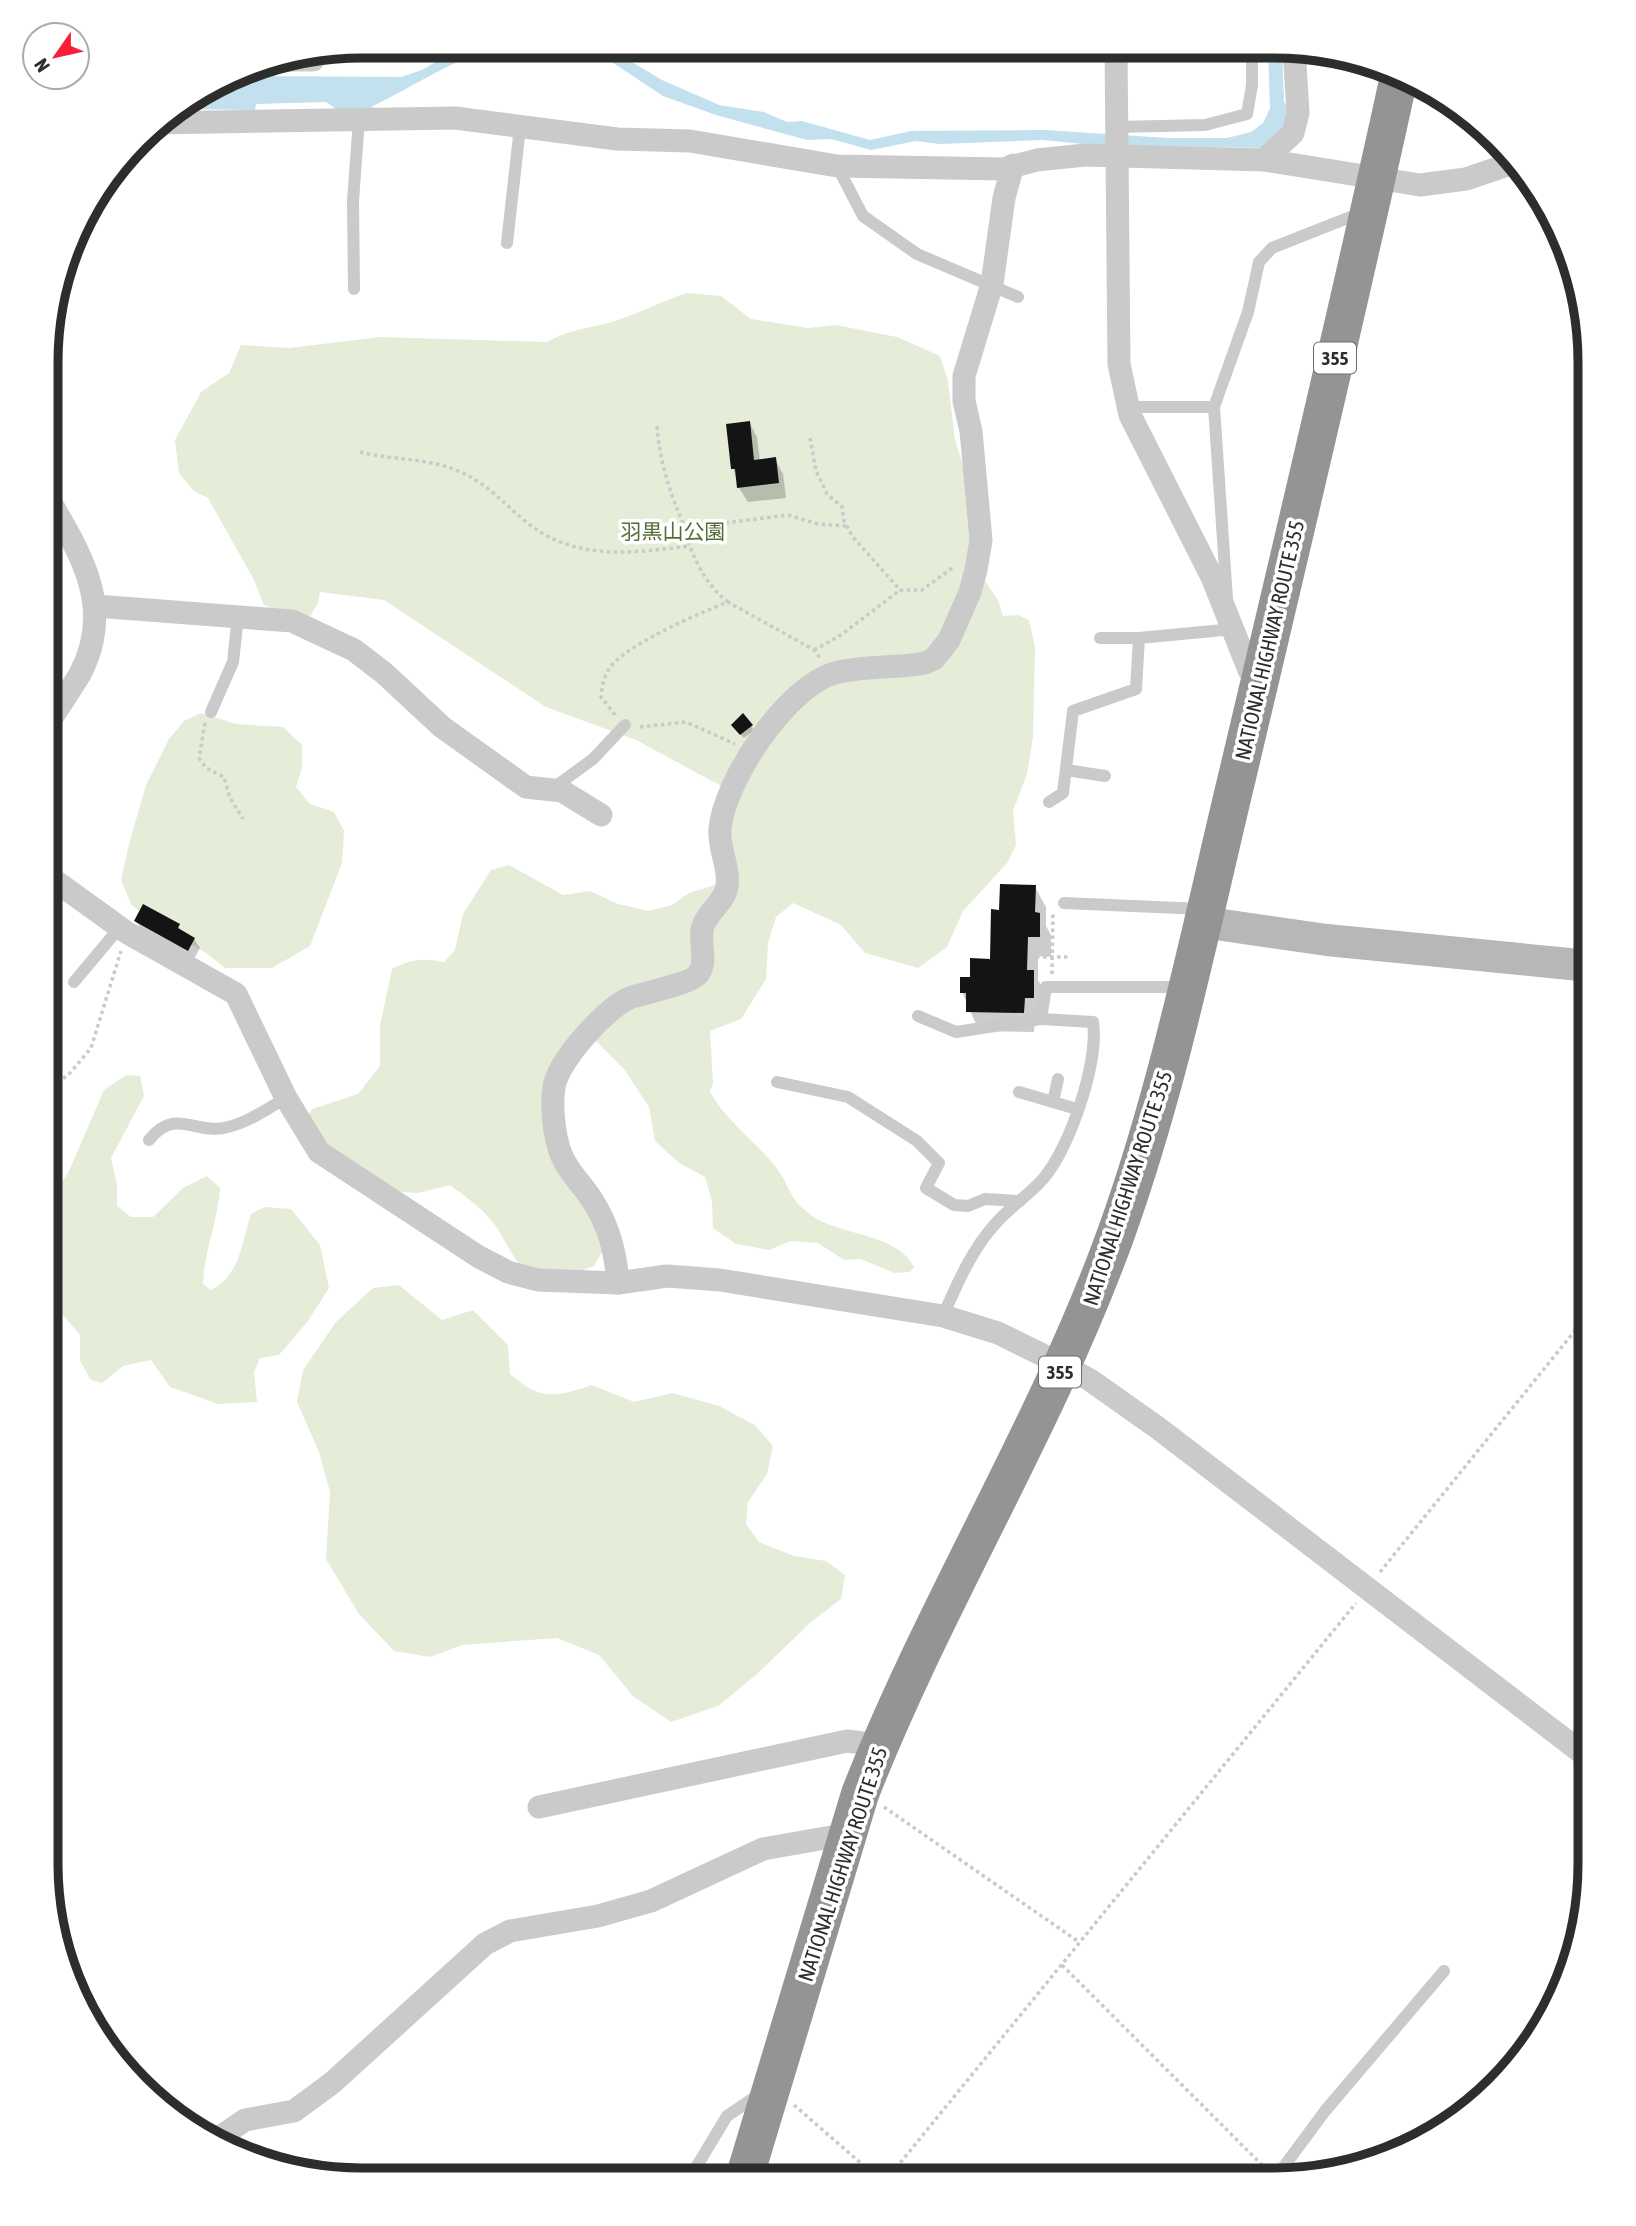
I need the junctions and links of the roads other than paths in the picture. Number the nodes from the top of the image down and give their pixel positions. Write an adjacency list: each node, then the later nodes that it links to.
1 (1116, 58): 8 (street)
2 (1252, 58): 8 (lane)
3 (1295, 58): 9 (street)
4 (1397, 84): 13 (highway, NATIONAL HIGHWAY ROUTE 355 / 355)
5 (185, 115): 6 (street)
6 (359, 118): 7 (street); 16 (lane)
7 (520, 127): 12 (street); 14 (lane)
8 (1118, 143): 9 (street); 10 (street); 18 (street)
9 (1264, 160): 13 (street)
10 (1013, 165): 12 (street); 15 (street)
11 (1506, 165): 13 (street)
12 (837, 166): 15 (lane)
13 (1373, 195): 19 (lane); 26 (highway, NATIONAL HIGHWAY ROUTE 355 / 355)
14 (507, 243)
15 (992, 284): 17 (lane); 52 (street)
16 (354, 289)
17 (1018, 298)
18 (1128, 407): 19 (lane); 23 (street)
19 (1214, 407): 23 (lane)
20 (58, 517): 21 (street)
21 (96, 606): 22 (street); 27 (street)
22 (238, 615): 28 (lane); 32 (street)
23 (1230, 619): 25 (lane); 26 (street)
24 (1100, 638): 25 (lane)
25 (1139, 638): 30 (lane)
26 (1260, 680): 37 (highway, NATIONAL HIGHWAY ROUTE 355 / 355)
27 (58, 708)
28 (211, 712)
29 (625, 724): 32 (lane)
30 (1066, 770): 31 (lane); 33 (lane)
31 (1105, 776)
32 (552, 789): 34 (street)
33 (1049, 802)
34 (601, 815)
35 (58, 883): 38 (street)
36 (1064, 903): 37 (lane)
37 (1204, 916): 39 (street); 41 (highway, NATIONAL HIGHWAY ROUTE 355 / 355)
38 (123, 929): 40 (lane); 47 (street)
39 (1578, 965)
40 (74, 982)
41 (1186, 987): 43 (lane); 54 (highway, NATIONAL HIGHWAY ROUTE 355 / 355)
42 (918, 1016): 43 (lane)
43 (1041, 1019): 49 (lane)
44 (1058, 1079): 48 (lane)
45 (777, 1082): 51 (lane)
46 (1019, 1093): 48 (lane)
47 (286, 1098): 50 (lane); 52 (street)
48 (1053, 1102): 49 (lane)
49 (1077, 1109): 51 (lane)
50 (149, 1140)
51 (1020, 1201): 53 (lane)
52 (618, 1283): 53 (street)
53 (943, 1316): 54 (street)
54 (1063, 1365): 55 (highway, NATIONAL HIGHWAY ROUTE 355 / 355); 56 (street)
55 (879, 1745): 57 (street); 58 (highway, NATIONAL HIGHWAY ROUTE 355 / 355)
56 (1578, 1750)
57 (539, 1807)
58 (848, 1834): 60 (highway, NATIONAL HIGHWAY ROUTE 355 / 355); 61 (street)
59 (1444, 1971): 64 (lane)
60 (772, 2086): 62 (lane); 63 (highway, NATIONAL HIGHWAY ROUTE 355 / 355)
61 (223, 2135)
62 (696, 2168)
63 (747, 2168)
64 (1284, 2168)

